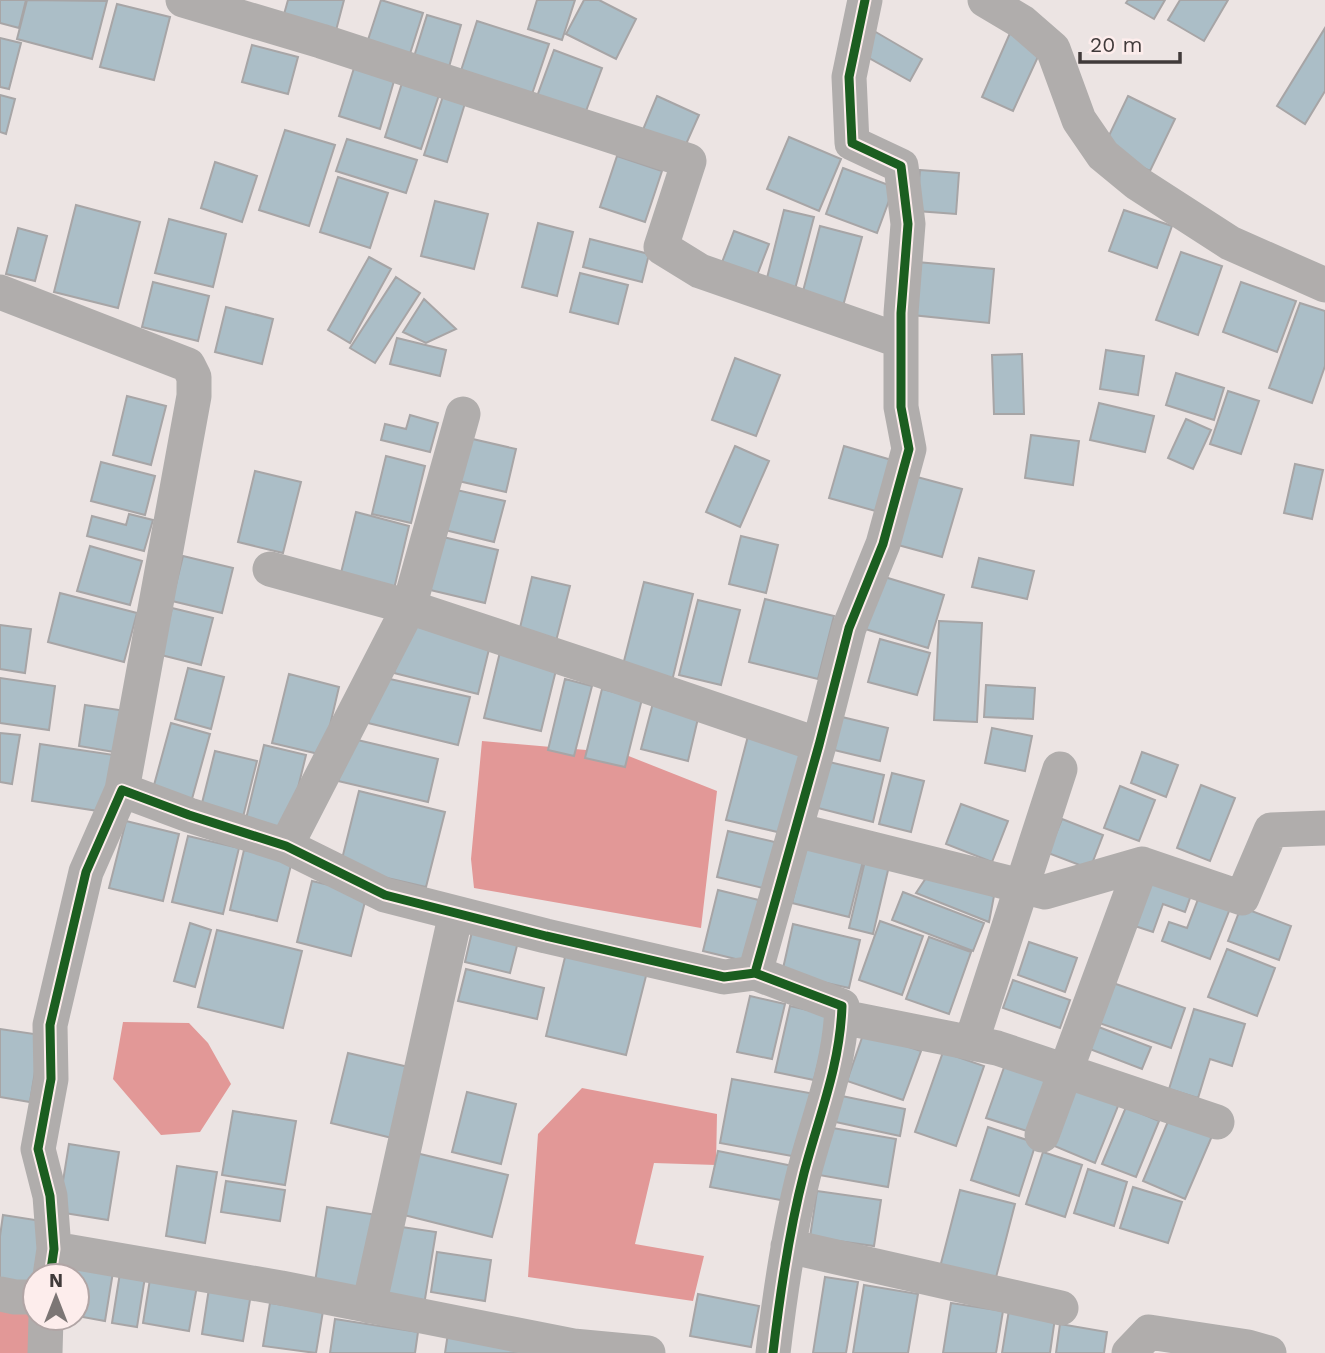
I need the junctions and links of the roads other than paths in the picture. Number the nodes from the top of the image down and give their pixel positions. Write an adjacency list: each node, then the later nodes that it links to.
1 (183, 0): 6 (street)
2 (865, 0): 6 (street)
3 (985, 0): 4 (street)
4 (1325, 285)
5 (0, 292): 12 (street)
6 (901, 341): 10 (street)
7 (463, 414): 9 (street)
8 (270, 569): 9 (street)
9 (409, 607): 10 (street); 15 (street)
10 (819, 745): 14 (street)
11 (1060, 769): 17 (street)
12 (122, 790): 15 (street); 26 (street)
13 (1325, 828): 16 (street)
14 (796, 830): 17 (street); 19 (street)
15 (286, 846): 18 (street)
16 (1142, 863): 17 (street); 22 (street)
17 (1021, 886): 21 (street)
18 (456, 914): 19 (street); 30 (street)
19 (755, 973): 20 (street)
20 (842, 1017): 21 (street); 25 (street)
21 (971, 1043): 22 (street)
22 (1066, 1073): 23 (street); 24 (street)
23 (1217, 1122)
24 (1042, 1135)
25 (788, 1246): 31 (street); 35 (street)
26 (52, 1262)
27 (91, 1266): 30 (street)
28 (0, 1294): 29 (street)
29 (21, 1297)
30 (369, 1306): 34 (street)
31 (1061, 1308)
32 (45, 1332): 33 (street)
33 (44, 1353)
34 (648, 1353)
35 (773, 1353)
36 (1129, 1353): 37 (street)
37 (1269, 1353)

